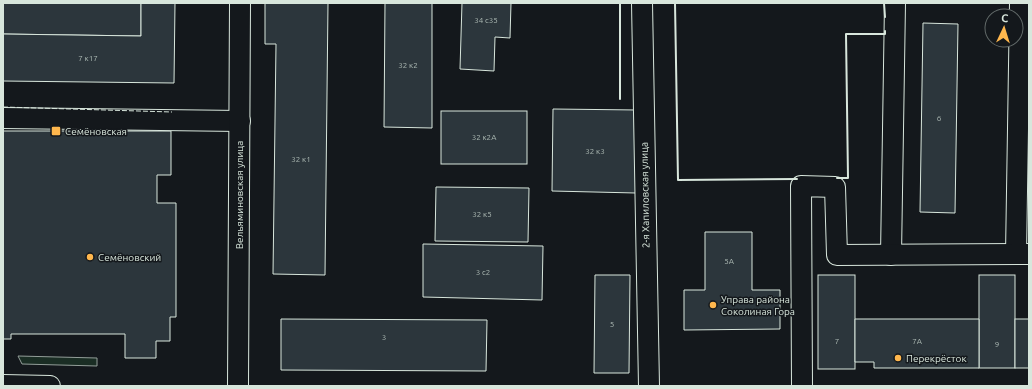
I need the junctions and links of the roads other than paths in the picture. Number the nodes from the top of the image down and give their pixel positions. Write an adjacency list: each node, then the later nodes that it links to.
1 (240, 3): 6 (street, Вельяминовская улица)
2 (642, 3): 12 (street, 2-я Хапиловская улица)
3 (895, 3): 8 (street)
4 (1020, 3): 7 (street)
5 (3, 118): 6 (street)
6 (240, 121): 11 (street, Вельяминовская улица)
7 (1022, 254): 8 (street)
8 (891, 255): 13 (street)
9 (3, 385): 10 (street)
10 (50, 386)
11 (238, 386)
12 (649, 386)
13 (802, 386)

